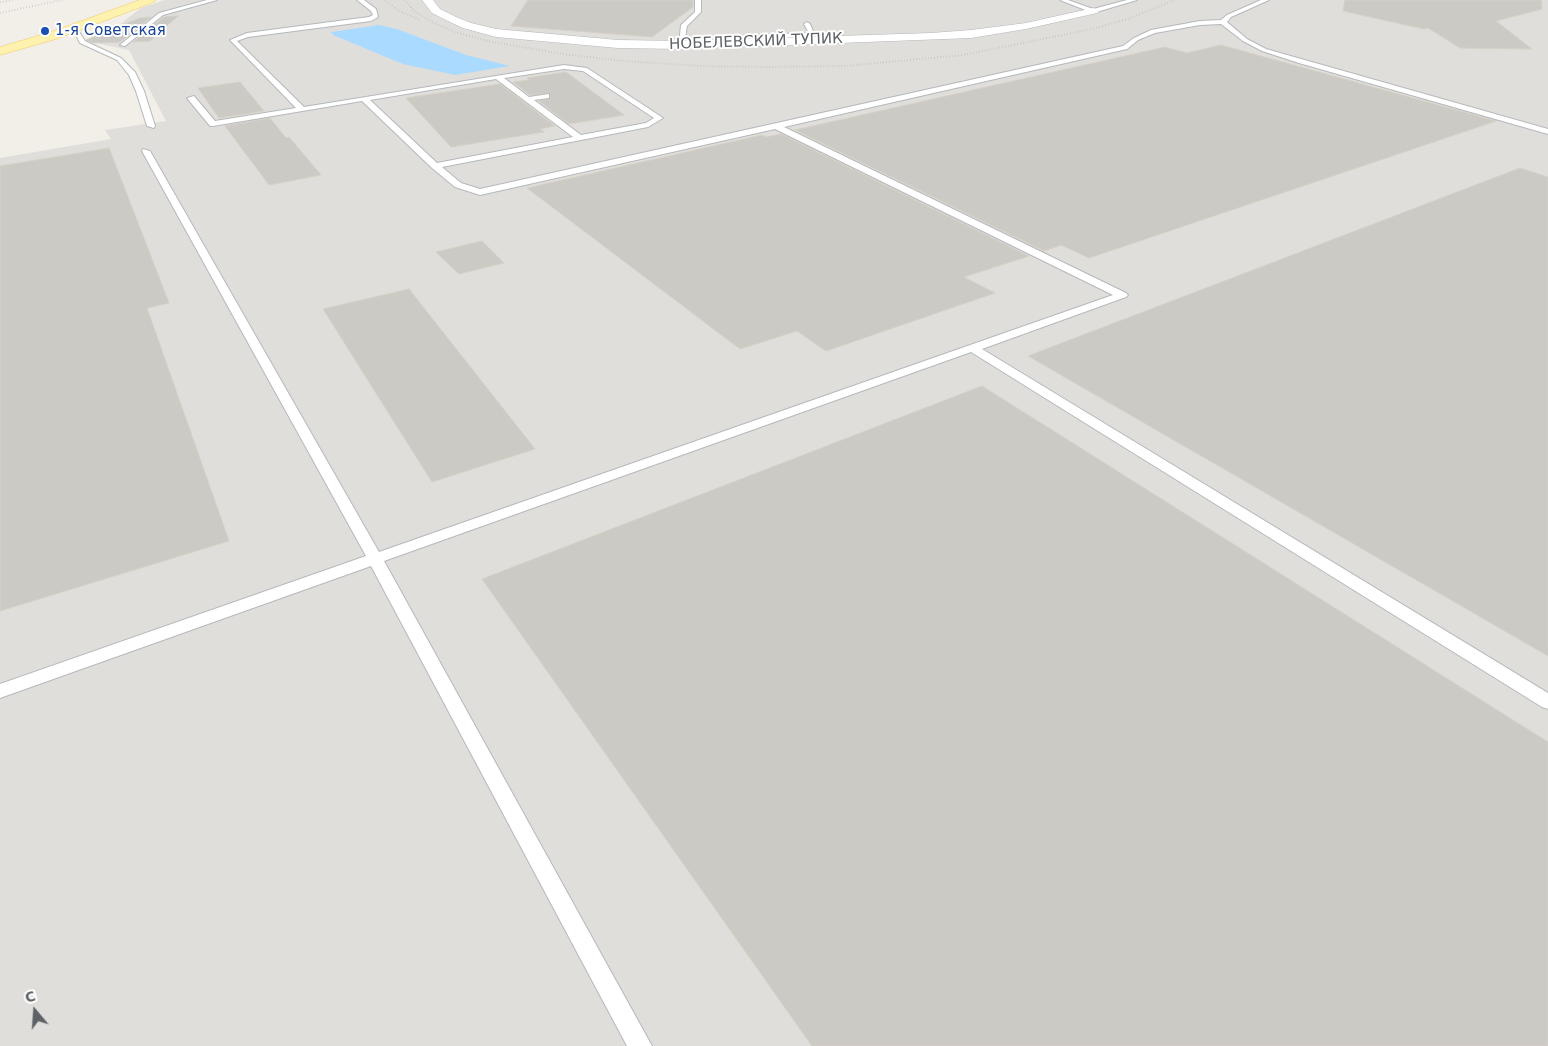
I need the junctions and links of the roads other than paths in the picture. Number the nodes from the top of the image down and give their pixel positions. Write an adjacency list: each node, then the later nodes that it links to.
1 (150, 0): 12 (main road)
2 (214, 0): 15 (lane)
3 (360, 0): 22 (lane)
4 (427, 0): 14 (street, НОБЕЛЕВСКИЙ ТУПИК)
5 (698, 0): 14 (lane)
6 (1063, 0): 9 (lane)
7 (1134, 0): 9 (lane)
8 (1266, 0): 10 (lane)
9 (1093, 11): 13 (street, НОБЕЛЕВСКИЙ ТУПИК)
10 (1223, 22): 24 (lane); 25 (lane)
11 (807, 24): 13 (lane)
12 (74, 28): 16 (main road); 23 (lane)
13 (751, 37): 14 (street, НОБЕЛЕВСКИЙ ТУПИК)
14 (681, 44)
15 (123, 45)
16 (0, 51)
17 (498, 77): 20 (lane); 21 (lane); 26 (lane)
18 (546, 96): 21 (lane)
19 (191, 98): 22 (lane)
20 (364, 99): 22 (lane); 28 (lane)
21 (528, 99): 26 (lane)
22 (302, 109)
23 (151, 126)
24 (776, 126): 28 (lane); 29 (lane)
25 (1548, 132)
26 (579, 138): 28 (lane)
27 (146, 151): 30 (lane)
28 (435, 166)
29 (972, 348): 30 (lane); 32 (lane)
30 (375, 559): 31 (lane); 33 (lane)
31 (0, 691)
32 (1548, 702)
33 (640, 1046)

